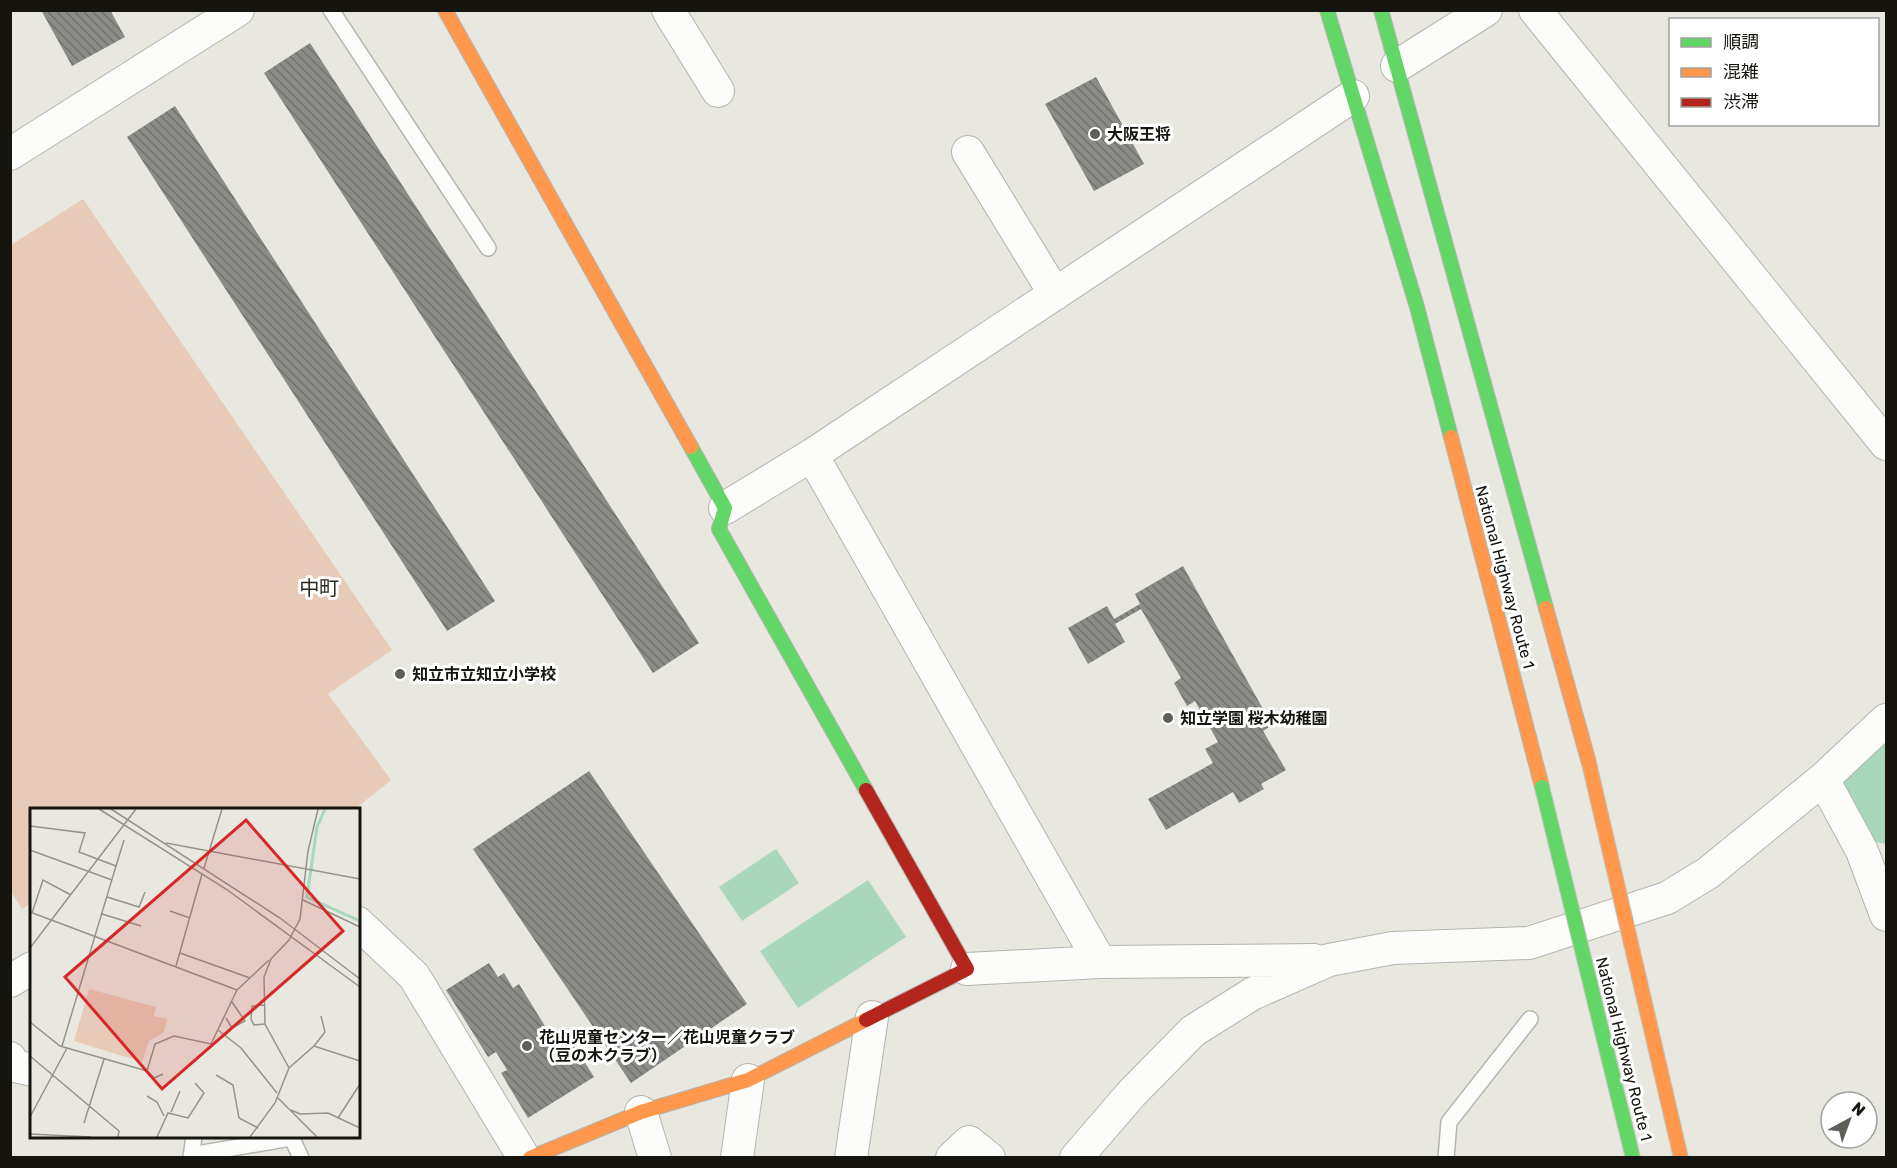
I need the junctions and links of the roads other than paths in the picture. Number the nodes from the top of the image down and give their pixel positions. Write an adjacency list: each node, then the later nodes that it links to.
1 (238, 10): 13 (street)
2 (331, 10): 14 (lane)
3 (445, 10): 18 (main road)
4 (668, 10): 10 (street)
5 (1327, 10): 11 (main road, National Highway Route 1)
6 (1381, 10): 9 (main road, National Highway Route 1)
7 (1486, 10): 9 (street)
8 (1535, 10): 16 (street)
9 (1397, 66): 49 (main road, National Highway Route 1, bridge)
10 (718, 91)
11 (1353, 96): 15 (street); 48 (main road, National Highway Route 1, bridge)
12 (968, 152): 15 (street)
13 (10, 154)
14 (488, 248)
15 (1055, 294): 17 (street)
16 (1887, 444)
17 (812, 455): 18 (street); 24 (street)
18 (725, 508): 26 (main road)
19 (1887, 720): 20 (street)
20 (1823, 779): 21 (street); 23 (street)
21 (1887, 915)
22 (360, 925): 39 (street)
23 (1329, 960): 24 (street); 46 (street)
24 (1100, 962): 26 (street)
25 (30, 969): 27 (street)
26 (967, 969): 28 (main road)
27 (10, 981)
28 (872, 1017): 32 (main road); 43 (street)
29 (1530, 1019): 47 (lane)
30 (10, 1058): 31 (street)
31 (30, 1070)
32 (748, 1080): 33 (main road); 42 (street)
33 (641, 1112): 40 (main road); 41 (street)
34 (194, 1138): 37 (lane)
35 (286, 1138): 37 (lane)
36 (291, 1138): 38 (lane)
37 (191, 1156)
38 (301, 1158)
39 (524, 1158)
40 (530, 1158)
41 (655, 1158)
42 (737, 1158)
43 (851, 1158)
44 (952, 1158): 45 (street)
45 (990, 1158)
46 (1076, 1158)
47 (1446, 1158)
48 (1633, 1158)
49 (1682, 1158)

